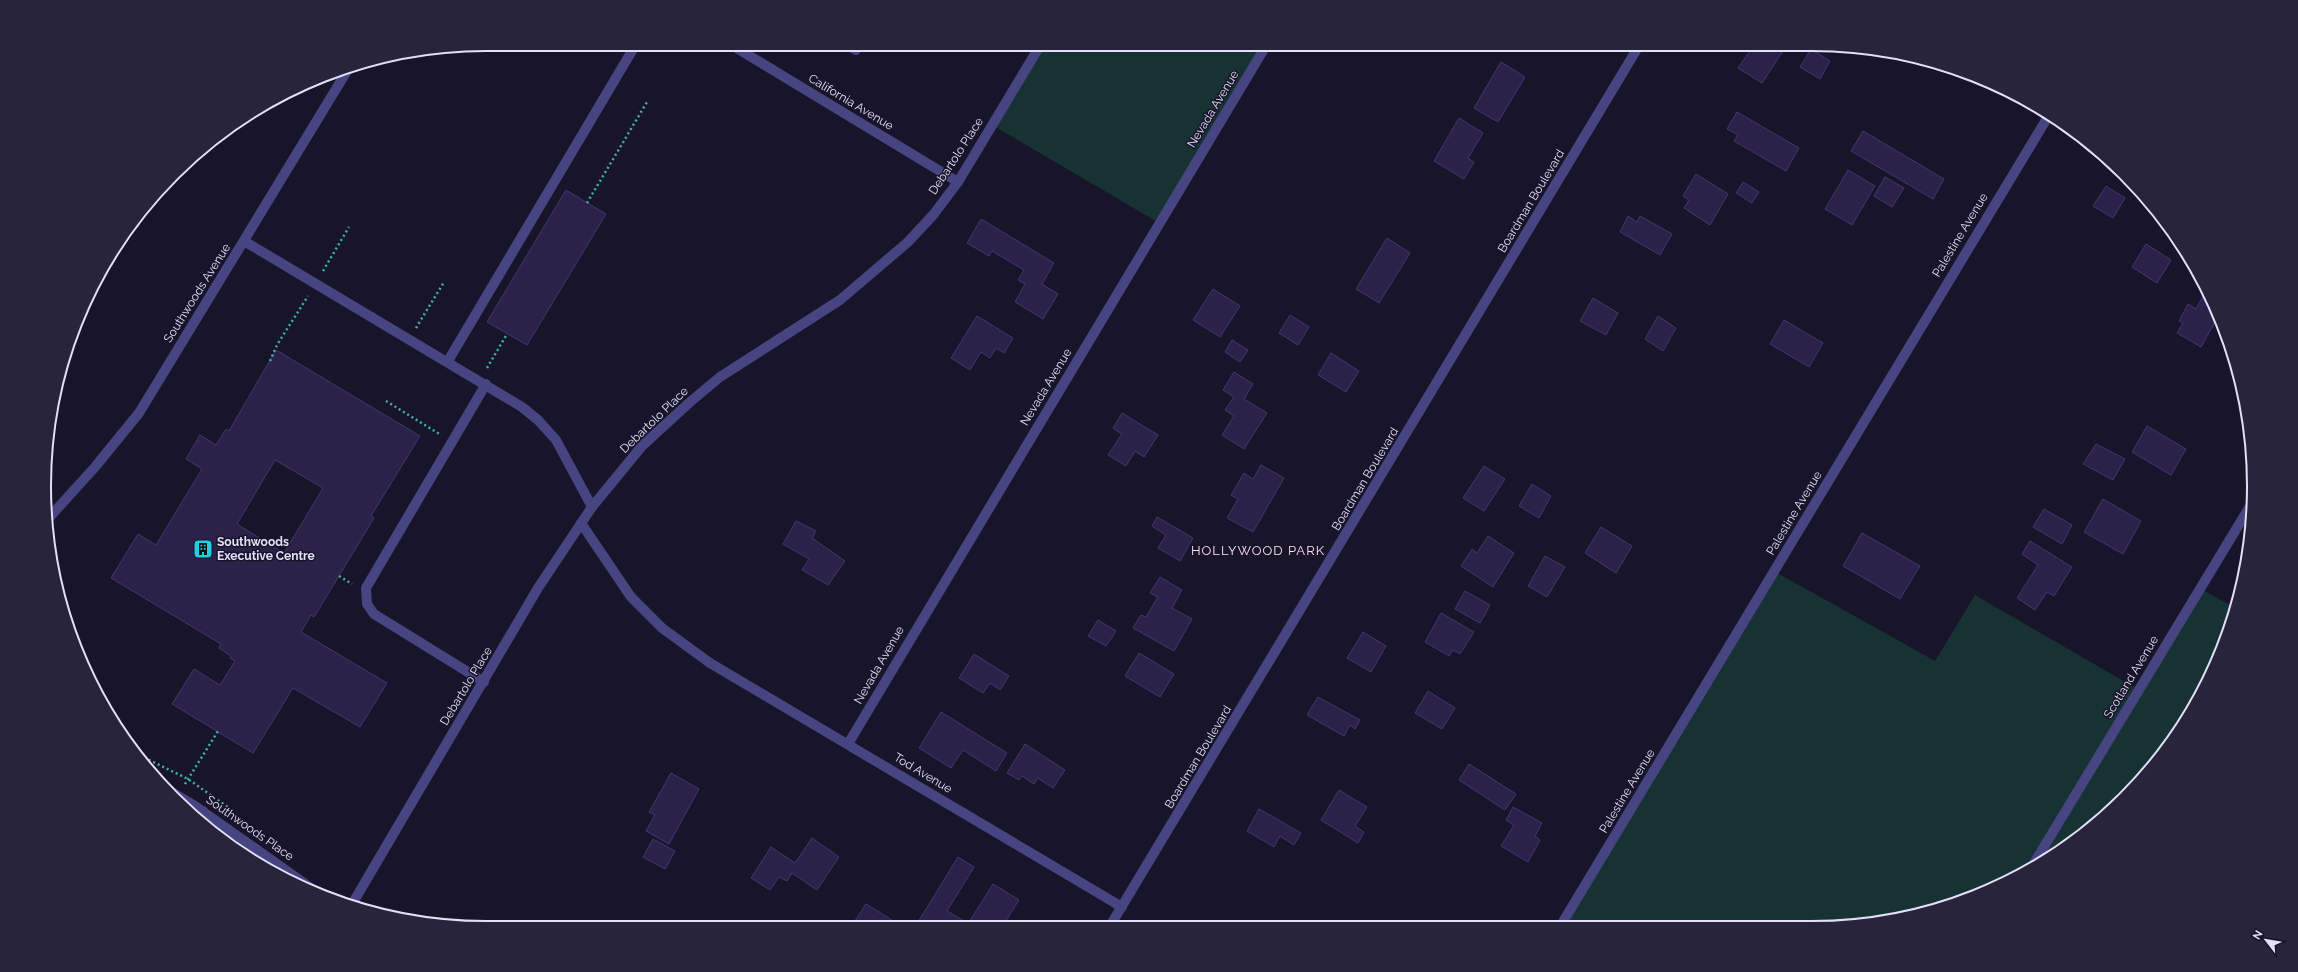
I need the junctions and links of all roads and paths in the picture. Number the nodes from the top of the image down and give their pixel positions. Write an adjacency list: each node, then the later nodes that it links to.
1 (632, 51): 14 (street)
2 (742, 51): 9 (street, California Avenue)
3 (1037, 51): 9 (street, Debartolo Place)
4 (1263, 51): 24 (street, Nevada Avenue)
5 (1636, 51): 32 (street, Boardman Boulevard)
6 (345, 74): 11 (street, Southwoods Avenue)
7 (647, 102): 10 (path)
8 (2046, 119): 34 (street, Palestine Avenue)
9 (958, 182): 18 (street, Debartolo Place)
10 (587, 203)
11 (244, 241): 13 (street); 20 (street, Southwoods Avenue)
12 (444, 282): 13 (path)
13 (409, 339): 14 (street)
14 (448, 361): 15 (street)
15 (486, 384): 18 (street); 22 (street)
16 (386, 401): 17 (path)
17 (443, 436)
18 (592, 507): 21 (street, Debartolo Place)
19 (2246, 513): 29 (street, Scotland Avenue)
20 (52, 514)
21 (581, 523): 22 (street, Debartolo Place); 24 (street, Tod Avenue)
22 (484, 682): 31 (street, Debartolo Place)
23 (218, 731): 26 (path)
24 (848, 744): 32 (street, Tod Avenue)
25 (148, 759): 27 (path)
26 (191, 774)
27 (230, 808)
28 (208, 820): 30 (street, Southwoods Place)
29 (2037, 859)
30 (287, 872)
31 (354, 900)
32 (1122, 907): 33 (street, Boardman Boulevard)
33 (1113, 921)
34 (1564, 921)

